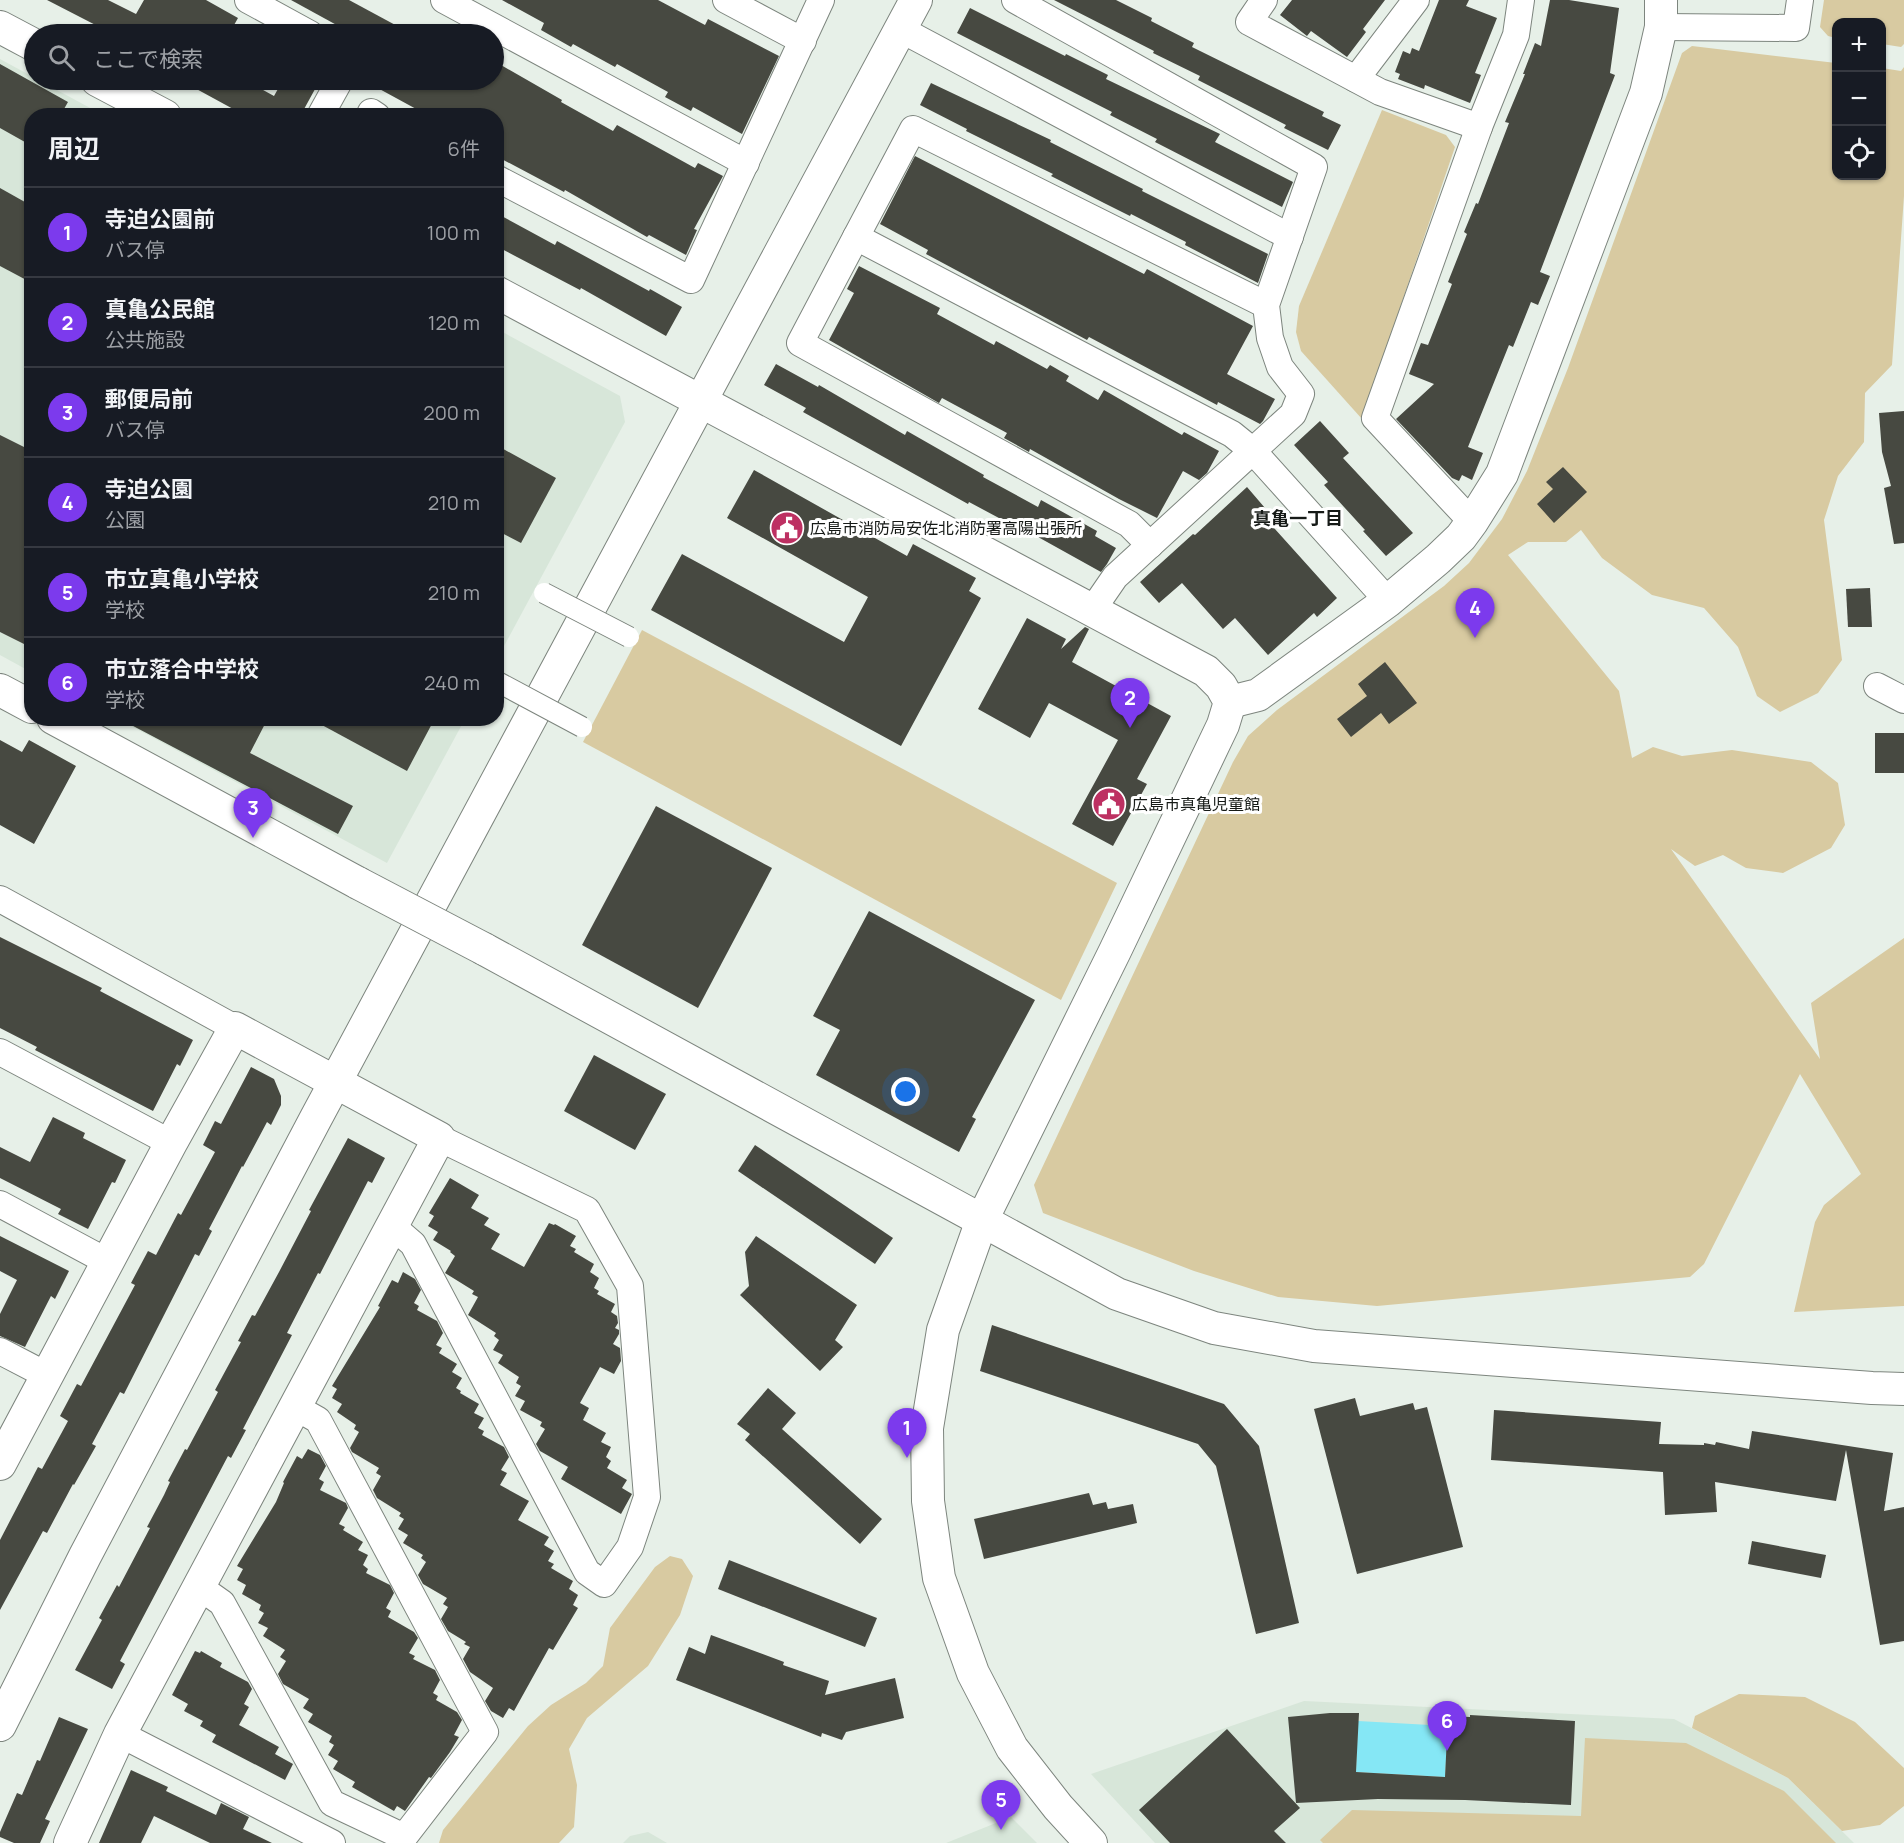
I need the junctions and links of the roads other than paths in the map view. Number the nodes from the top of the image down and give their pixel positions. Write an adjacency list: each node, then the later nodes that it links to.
1 (248, 0): 12 (street)
2 (444, 0): 13 (street)
3 (726, 0): 18 (street)
4 (821, 0): 18 (street)
5 (916, 0): 15 (street)
6 (1015, 0): 28 (street)
7 (1264, 0): 19 (street)
8 (1416, 0): 19 (street)
9 (1521, 0): 24 (street)
10 (1800, 0): 11 (street)
11 (1661, 13): 33 (street)
12 (292, 24)
13 (488, 24)
14 (0, 27): 17 (street)
15 (900, 29): 28 (street); 31 (street)
16 (504, 32): 25 (street)
17 (24, 40)
18 (803, 41): 25 (street)
19 (1356, 80): 24 (street)
20 (116, 90): 22 (street)
21 (334, 90): 23 (street)
22 (150, 108)
23 (324, 108)
24 (1479, 127): 33 (street)
25 (746, 163): 26 (street)
26 (504, 182)
27 (855, 237): 30 (street); 32 (street); 34 (street)
28 (1290, 237): 30 (street)
29 (504, 296): 31 (street)
30 (1266, 305): 32 (street)
31 (701, 401): 37 (street); 50 (street)
32 (1253, 451): 34 (street); 36 (street)
33 (1472, 522): 36 (street)
34 (1150, 545): 37 (street)
35 (544, 592): 38 (street, bridge)
36 (1388, 601): 43 (street)
37 (1093, 609): 43 (street)
38 (629, 637)
39 (504, 685): 46 (street, bridge)
40 (1877, 686): 42 (street)
41 (0, 690): 44 (street)
42 (1904, 700)
43 (1230, 702): 54 (street)
44 (24, 703)
45 (68, 726): 54 (street, bridge)
46 (582, 727)
47 (0, 898): 48 (street)
48 (236, 1028): 50 (street); 52 (street)
49 (0, 1052): 52 (street)
50 (335, 1083): 51 (street); 63 (street)
51 (439, 1138): 55 (street); 55 (street)
52 (171, 1143): 56 (street)
53 (0, 1204): 56 (street)
54 (982, 1220): 59 (street); 67 (street)
55 (391, 1225): 60 (street)
56 (108, 1262): 58 (street)
57 (0, 1351): 58 (street)
58 (48, 1376): 61 (street)
59 (1904, 1389)
60 (295, 1407): 62 (street); 62 (street)
61 (0, 1464)
62 (198, 1586): 64 (street)
63 (0, 1725)
64 (120, 1734): 65 (street); 66 (street)
65 (70, 1843)
66 (332, 1843)
67 (1091, 1843)

